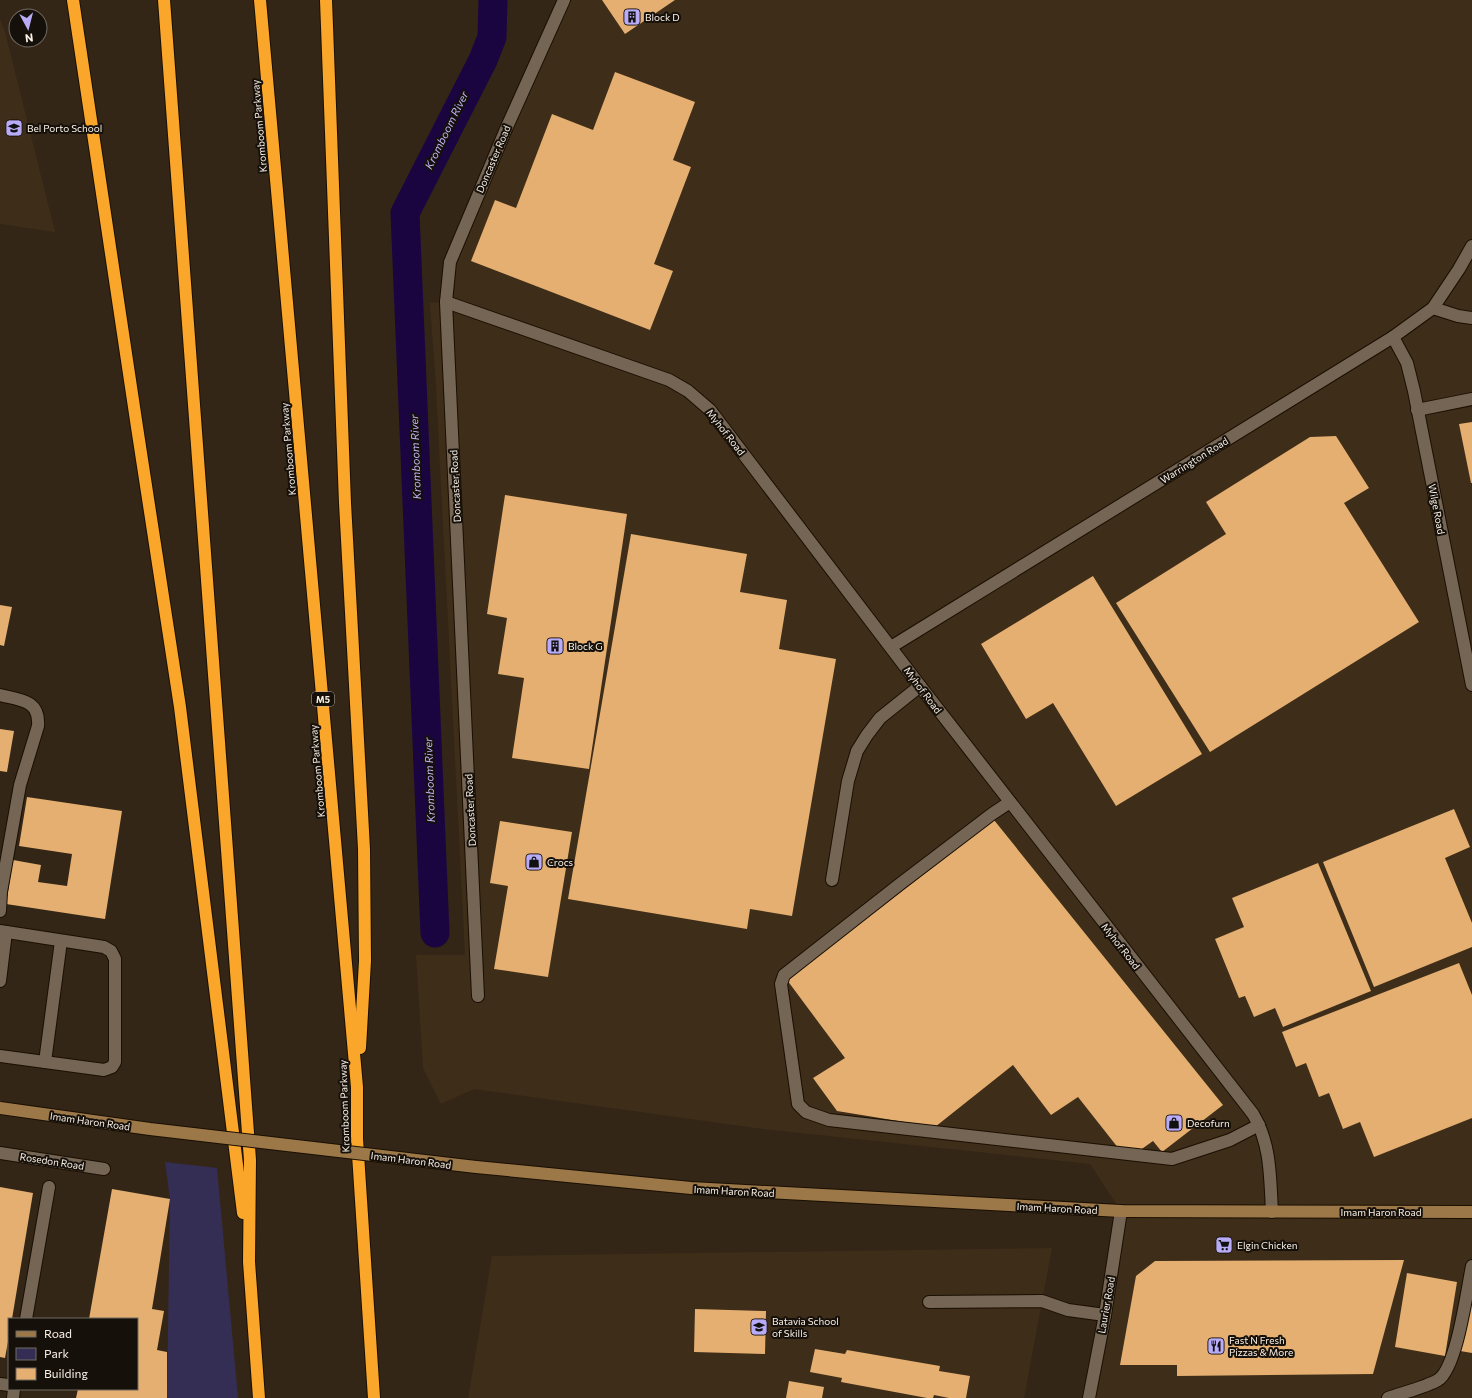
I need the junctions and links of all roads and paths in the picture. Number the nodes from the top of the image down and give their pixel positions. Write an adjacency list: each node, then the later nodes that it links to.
1 (73, 0): 35 (highway)
2 (164, 0): 35 (highway)
3 (260, 0): 26 (highway, Kromboom Parkway / M5)
4 (326, 0): 26 (highway)
5 (564, 0): 7 (street, Doncaster Road)
6 (1472, 246): 8 (street, Warrington Road)
7 (446, 302): 13 (street, Myhof Road); 23 (street, Doncaster Road)
8 (1433, 308): 9 (street); 10 (street, Warrington Road)
9 (1472, 318)
10 (1393, 337): 12 (street, Wilge Road); 13 (street, Warrington Road)
11 (1472, 399): 12 (street)
12 (1417, 410): 14 (street, Wilge Road)
13 (890, 647): 15 (street, Myhof Road)
14 (1472, 685)
15 (920, 686): 17 (street, Myhof Road); 18 (street)
16 (0, 695): 19 (street)
17 (1010, 802): 28 (street, Myhof Road); 28 (street)
18 (832, 880)
19 (0, 912)
20 (3, 932): 21 (street); 22 (street)
21 (61, 941): 25 (street); 25 (street)
22 (0, 981)
23 (478, 996)
24 (0, 1056): 25 (street)
25 (45, 1062)
26 (357, 1087): 41 (highway, Kromboom Parkway / M5)
27 (0, 1108): 32 (street, Imam Haron Road, bridge)
28 (1260, 1125): 33 (street, Myhof Road)
29 (0, 1153): 30 (street, Rosedon Road)
30 (104, 1169)
31 (49, 1187): 39 (street)
32 (1121, 1211): 33 (street, Imam Haron Road); 38 (street, Laurier Road)
33 (1272, 1212): 34 (street, Imam Haron Road)
34 (1472, 1212)
35 (249, 1262): 40 (highway)
36 (1472, 1266): 43 (street)
37 (928, 1302): 38 (street)
38 (1105, 1314): 42 (street, Laurier Road)
39 (26, 1318)
40 (259, 1398)
41 (374, 1398)
42 (1089, 1398)
43 (1388, 1398)

